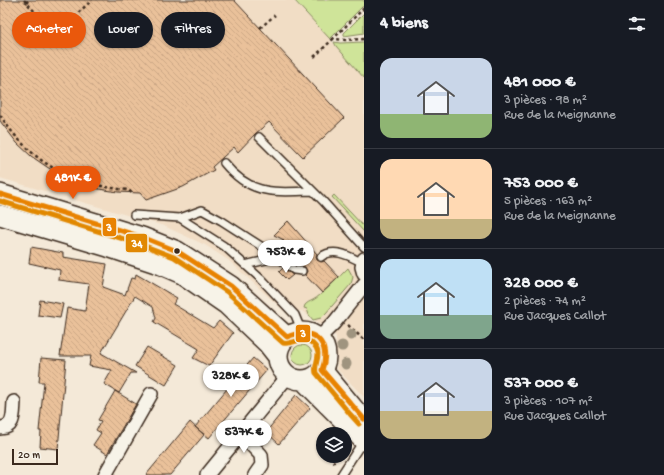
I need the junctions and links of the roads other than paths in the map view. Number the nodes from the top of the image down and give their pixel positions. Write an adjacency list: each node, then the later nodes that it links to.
1 (259, 137): 3 (lane)
2 (224, 163): 3 (lane)
3 (312, 191): 8 (lane)
4 (0, 194): 15 (main road)
5 (0, 215): 16 (main road)
6 (134, 215): 7 (lane)
7 (180, 218): 9 (lane); 11 (lane)
8 (364, 247)
9 (278, 257): 11 (lane); 13 (lane)
10 (321, 257): 12 (lane)
11 (245, 265): 15 (lane)
12 (364, 265)
13 (302, 271)
14 (364, 285): 15 (street)
15 (303, 336): 16 (main road); 17 (main road)
16 (278, 357): 18 (main road)
17 (322, 370): 18 (main road); 21 (main road)
18 (295, 378): 23 (street); 24 (main road)
19 (151, 394): 25 (street)
20 (14, 402): 22 (street)
21 (364, 419)
22 (0, 428)
23 (240, 434): 26 (street); 27 (street)
24 (364, 440): 28 (lane)
25 (106, 475)
26 (207, 475)
27 (255, 475)
28 (341, 475)

